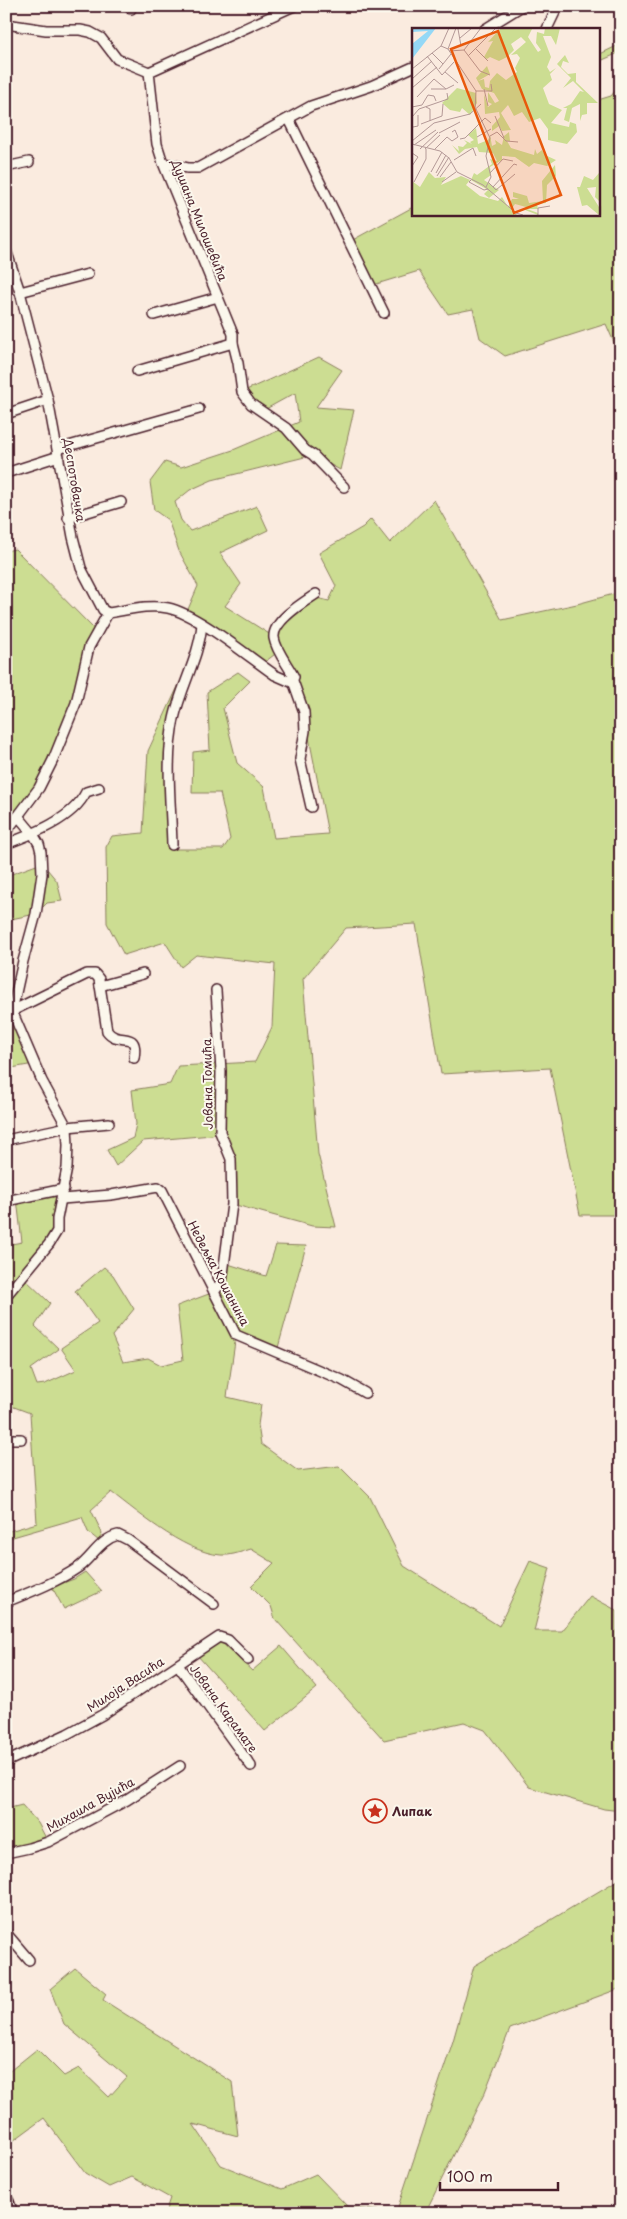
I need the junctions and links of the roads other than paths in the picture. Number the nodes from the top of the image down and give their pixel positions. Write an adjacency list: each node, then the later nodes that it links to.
1 (522, 6): 5 (street)
2 (558, 6): 6 (street)
3 (289, 7): 8 (street)
4 (6, 24): 8 (street)
5 (486, 28)
6 (547, 28)
7 (412, 67): 9 (street)
8 (149, 72): 11 (street, Душана Милошевића)
9 (289, 119): 11 (street); 17 (street)
10 (29, 162): 12 (street)
11 (163, 163): 16 (street, Душана Милошевића)
12 (6, 167)
13 (6, 250): 15 (street, Деспотовачка)
14 (88, 274): 15 (street)
15 (20, 292): 21 (street, Деспотовачка)
16 (218, 297): 18 (street); 19 (street, Душана Милошевића)
17 (384, 313)
18 (154, 315)
19 (233, 343): 20 (street); 26 (street, Душана Милошевића)
20 (137, 371)
21 (48, 400): 23 (street); 24 (street, Деспотовачка)
22 (199, 409): 24 (street)
23 (6, 414)
24 (58, 453): 25 (street); 28 (street, Деспотовачка)
25 (6, 474)
26 (344, 487)
27 (121, 502): 28 (street)
28 (68, 518): 30 (street, Деспотовачка)
29 (316, 594): 32 (street)
30 (108, 614): 31 (street); 35 (street)
31 (202, 624): 32 (street); 39 (street)
32 (293, 681): 34 (street)
33 (99, 788): 37 (street)
34 (311, 807)
35 (18, 816): 36 (street); 37 (street)
36 (6, 832)
37 (34, 834): 38 (street); 43 (street)
38 (6, 844)
39 (172, 845)
40 (143, 974): 41 (street)
41 (100, 986): 43 (street); 44 (street)
42 (216, 990): 50 (street, Јована Томића)
43 (9, 1014): 46 (street)
44 (134, 1058)
45 (109, 1123): 46 (street)
46 (67, 1128): 47 (street); 48 (street)
47 (6, 1140)
48 (63, 1194): 49 (street); 50 (street, Недељка Кошанина); 51 (street)
49 (6, 1201)
50 (214, 1292): 52 (street, Недељка Кошанина)
51 (6, 1296)
52 (365, 1394)
53 (6, 1439): 54 (street)
54 (21, 1439)
55 (6, 1602): 56 (street)
56 (214, 1604)
57 (248, 1660): 58 (street, Милоја Васића)
58 (178, 1666): 59 (street, Милоја Васића); 61 (street, Јована Карамате)
59 (6, 1762)
60 (180, 1766): 62 (street, Михаила Вујића)
61 (251, 1766)
62 (6, 1853)
63 (6, 1933): 64 (street)
64 (29, 1960)
65 (6, 2202): 66 (street)
66 (10, 2213)

